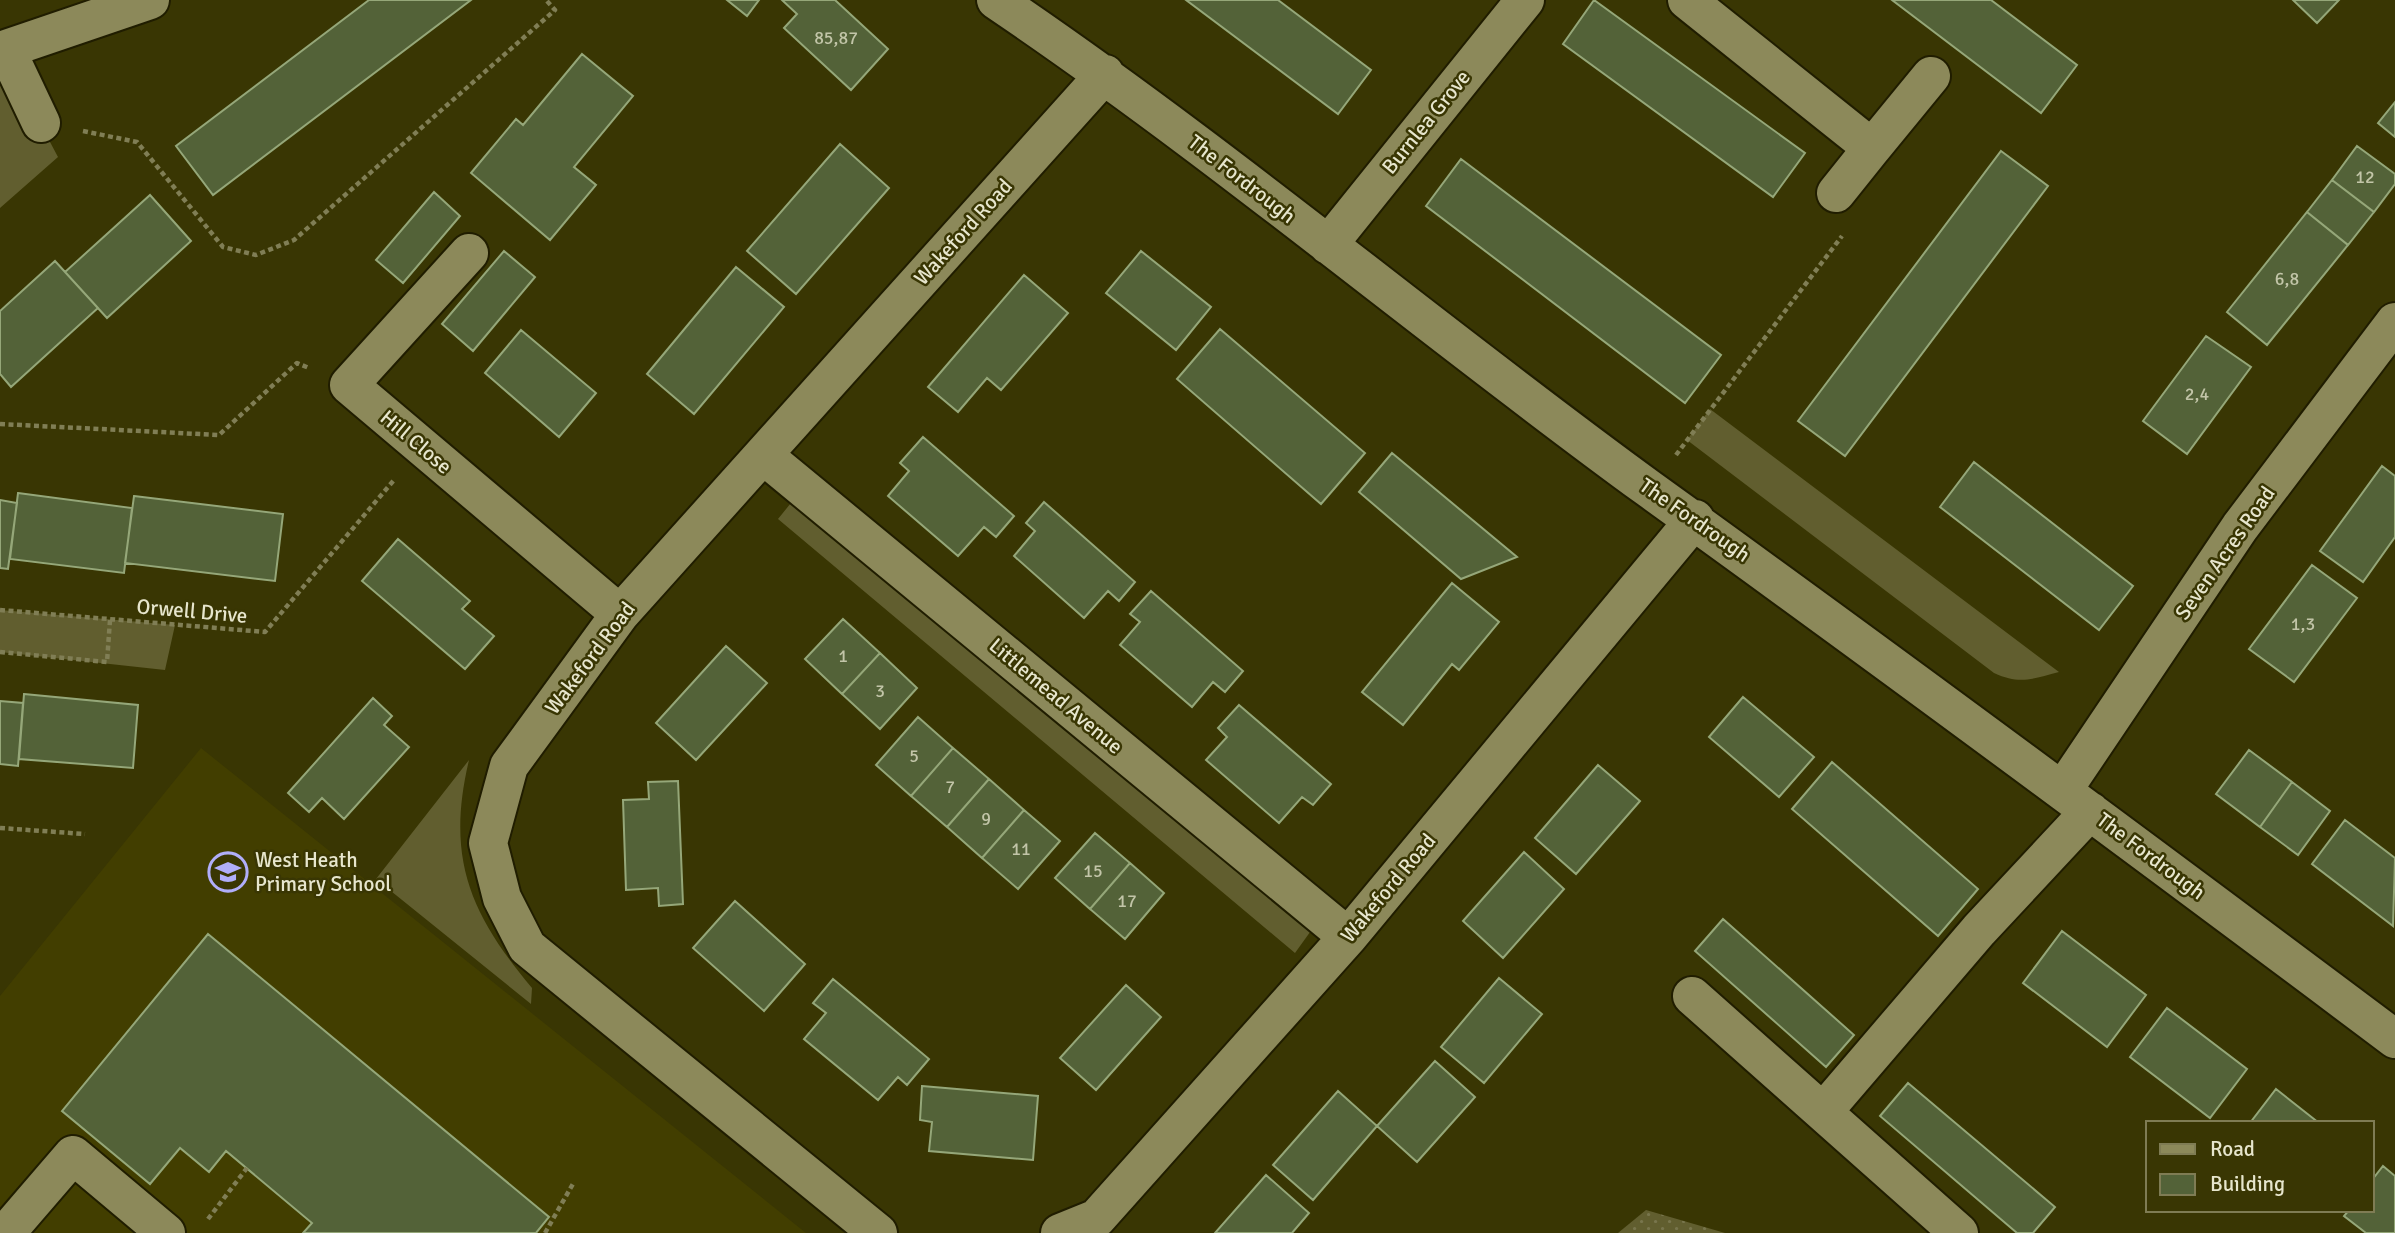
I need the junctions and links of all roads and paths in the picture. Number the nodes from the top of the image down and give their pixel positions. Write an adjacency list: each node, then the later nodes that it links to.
1 (150, 0): 8 (street)
2 (546, 0): 8 (path)
3 (996, 0): 6 (street, The Fordrough)
4 (1525, 0): 11 (street, Burnlea Grove)
5 (1687, 0): 9 (street)
6 (1105, 74): 11 (street, The Fordrough); 17 (street, Wakeford Road)
7 (1931, 76): 9 (street)
8 (41, 123)
9 (1872, 148): 10 (street)
10 (1836, 193): 18 (path)
11 (1328, 245): 18 (street, The Fordrough)
12 (469, 253): 14 (street)
13 (2395, 322): 24 (street, Seven Acres Road)
14 (349, 385): 15 (path); 16 (street, Hill Close)
15 (0, 424)
16 (422, 448): 21 (street, Hill Close); 22 (path, Orwell Drive)
17 (763, 455): 21 (street, Wakeford Road); 27 (street, Littlemead Avenue)
18 (1650, 489): 19 (street, The Fordrough)
19 (1695, 519): 24 (street, The Fordrough); 27 (street, Wakeford Road)
20 (0, 610): 22 (path, Orwell Drive)
21 (620, 614): 37 (street, Wakeford Road)
22 (110, 620): 23 (path)
23 (0, 652)
24 (2077, 800): 29 (street, The Fordrough); 30 (street, Seven Acres Road)
25 (0, 828): 26 (path)
26 (85, 834)
27 (1348, 937): 38 (street, Wakeford Road)
28 (1692, 996): 30 (street)
29 (2395, 1039)
30 (1823, 1112): 39 (street)
31 (247, 1168): 34 (path)
32 (574, 1182): 36 (path)
33 (11, 1227): 35 (street)
34 (212, 1227)
35 (166, 1233)
36 (545, 1233)
37 (878, 1233)
38 (1060, 1233)
39 (1959, 1233)

